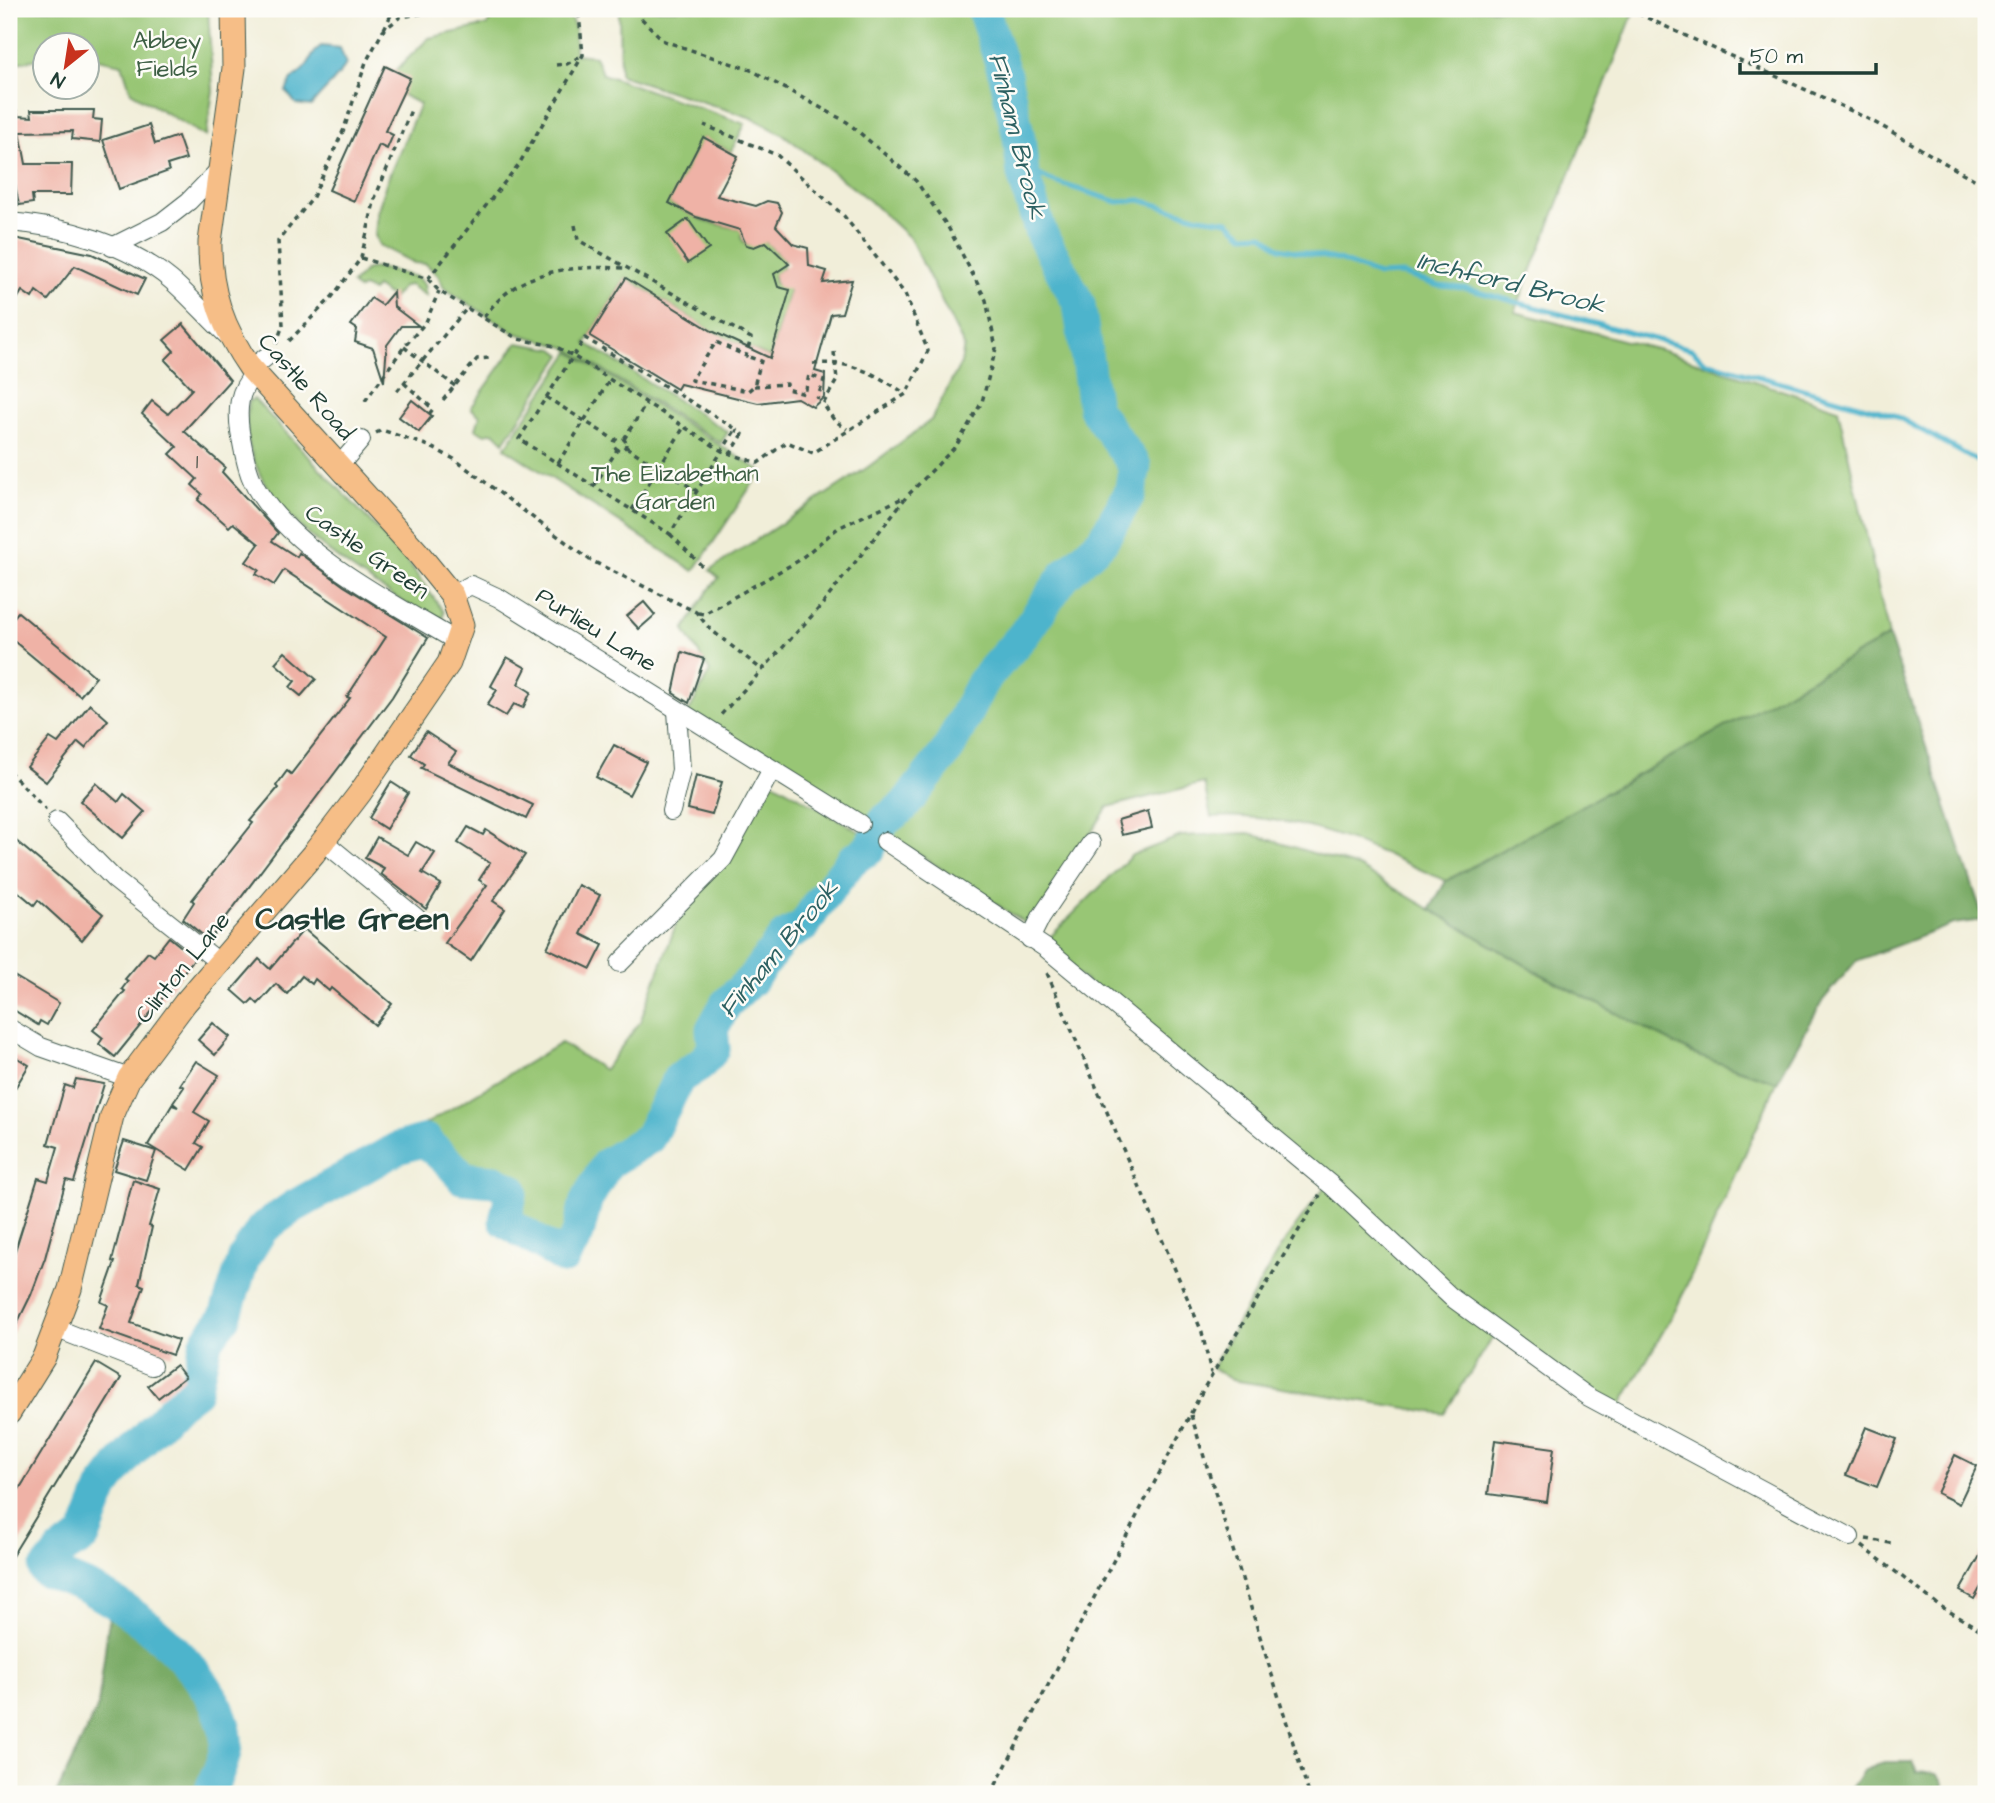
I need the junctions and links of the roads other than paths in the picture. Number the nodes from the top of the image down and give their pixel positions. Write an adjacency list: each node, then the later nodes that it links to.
1 (233, 9): 2 (main road, Castle Road)
2 (220, 169): 4 (street); 5 (main road, Castle Road)
3 (9, 222): 4 (street)
4 (112, 247): 5 (street)
5 (232, 340): 6 (main road, Castle Road)
6 (257, 367): 8 (main road, Castle Road); 10 (street, Castle Green)
7 (361, 440): 8 (street)
8 (339, 466): 9 (main road, Castle Road)
9 (452, 595): 10 (main road, Clinton Lane); 11 (street, Purlieu Lane)
10 (458, 642): 16 (main road, Clinton Lane)
11 (677, 710): 12 (street, Purlieu Lane); 13 (street)
12 (771, 771): 15 (street, Purlieu Lane); 22 (street)
13 (671, 811)
14 (57, 821): 21 (street)
15 (860, 824)
16 (323, 841): 19 (street); 21 (main road, Clinton Lane)
17 (884, 841): 20 (street)
18 (1091, 843): 20 (street)
19 (418, 919)
20 (1030, 939): 28 (street)
21 (220, 963): 24 (main road, Clinton Lane)
22 (620, 963)
23 (9, 1028): 24 (street)
24 (129, 1078): 25 (main road, Clinton Lane)
25 (55, 1328): 26 (street); 27 (main road, Clinton Lane)
26 (152, 1366)
27 (9, 1413)
28 (1850, 1536)

